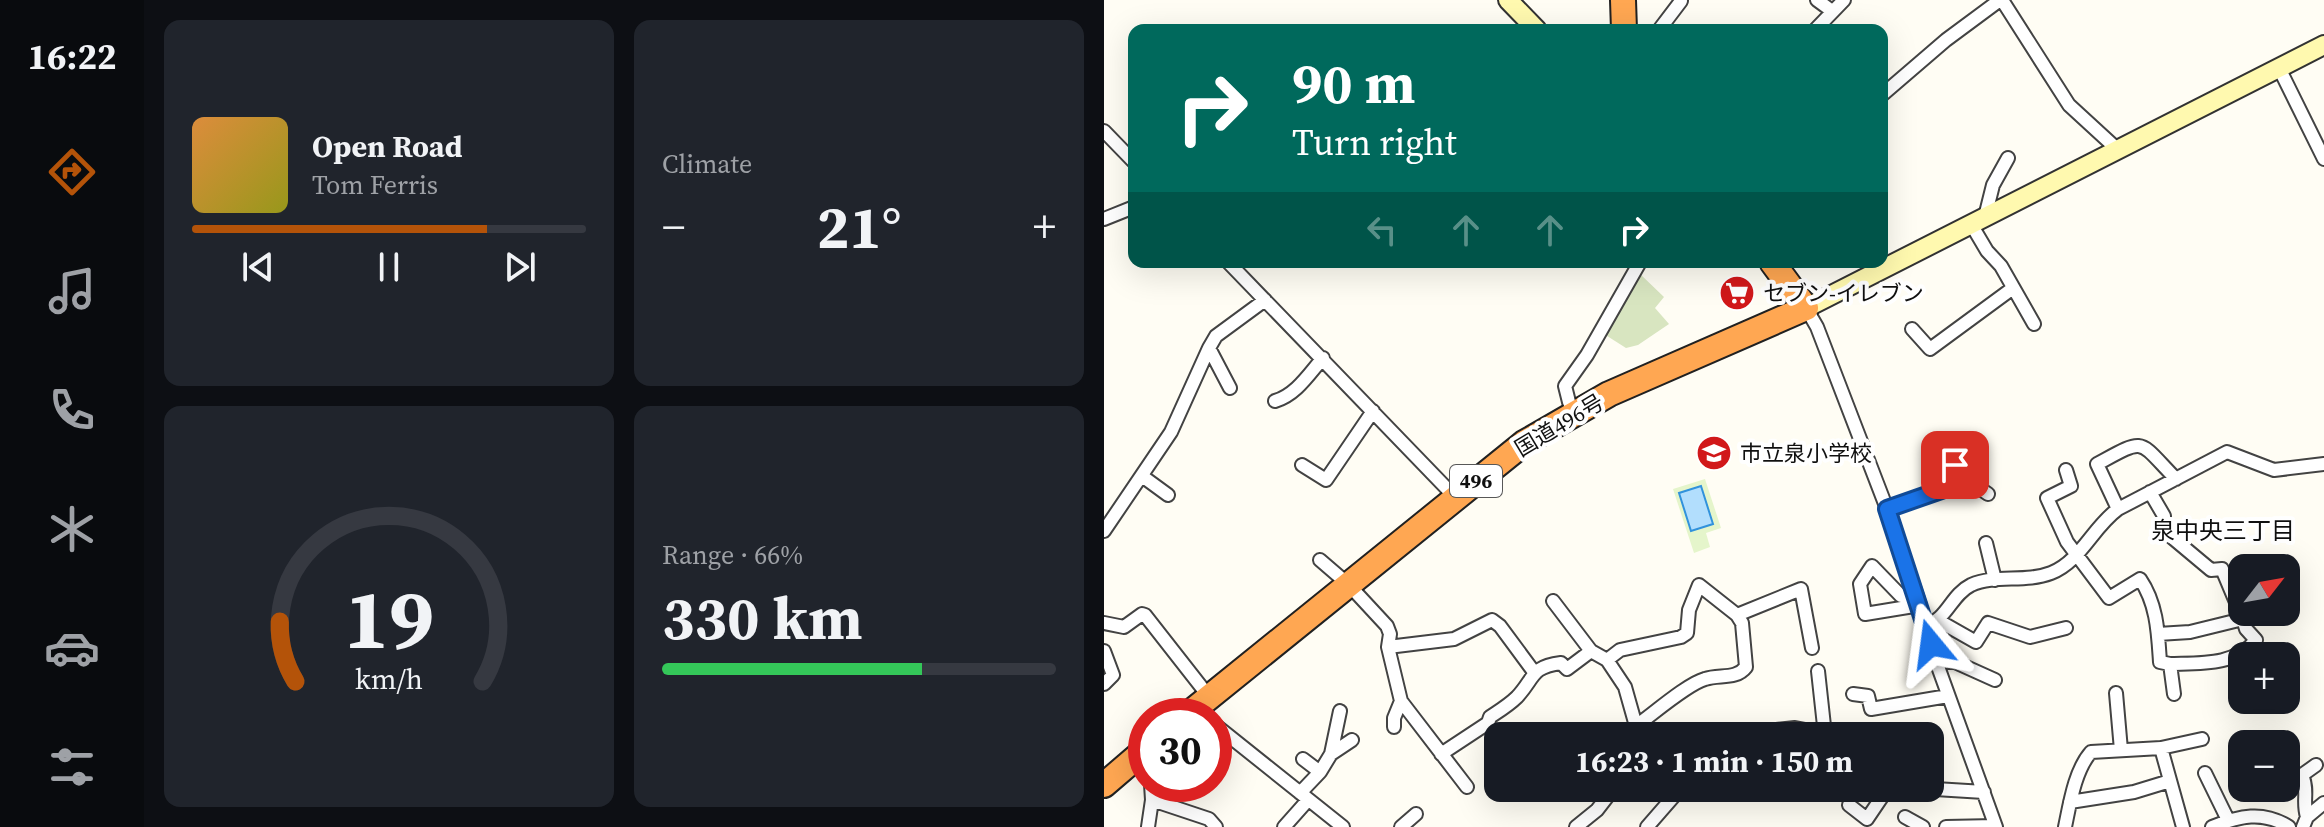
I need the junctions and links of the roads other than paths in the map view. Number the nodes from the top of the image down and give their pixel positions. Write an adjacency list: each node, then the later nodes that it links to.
1 (1508, 0): 8 (street)
2 (1623, 0): 9 (highway)
3 (1817, 0): 7 (street)
4 (1844, 0): 7 (street)
5 (2001, 0): 14 (street); 16 (street)
6 (1681, 1): 10 (street)
7 (1832, 11): 11 (street)
8 (1531, 24)
9 (1624, 24)
10 (1664, 24)
11 (1820, 24)
12 (2324, 45): 13 (street)
13 (2279, 68): 16 (street); 19 (street)
14 (1888, 90)
15 (1104, 131): 17 (street)
16 (2118, 150): 22 (street)
17 (1128, 156)
18 (2008, 158): 22 (street)
19 (2324, 159)
20 (1128, 209): 21 (street)
21 (1104, 219)
22 (1978, 220): 23 (street); 28 (street)
23 (1888, 266)
24 (1234, 268): 29 (street)
25 (1637, 268): 38 (street)
26 (1776, 268): 30 (highway)
27 (1884, 268): 30 (street)
28 (2013, 288): 31 (street); 32 (street)
29 (1265, 300): 33 (street); 34 (street)
30 (1806, 308): 38 (highway, 国道496号 / 496); 50 (street)
31 (2034, 324)
32 (1912, 329)
33 (1209, 348): 35 (street); 44 (street)
34 (1323, 358): 36 (street); 37 (street)
35 (1230, 388)
36 (1275, 401)
37 (1373, 411): 41 (street); 49 (street)
38 (1574, 412): 49 (highway, 国道496号 / 496)
39 (1959, 454): 43 (street)
40 (2324, 464): 45 (street)
41 (1302, 465)
42 (2066, 470): 55 (street)
43 (1956, 472): 47 (street); 50 (street)
44 (1142, 476): 48 (street); 52 (street)
45 (2176, 479): 46 (street); 51 (street)
46 (2150, 492): 51 (street); 58 (street)
47 (1988, 494)
48 (1168, 495)
49 (1455, 497): 59 (highway, 国道496号 / 496)
50 (1887, 509): 61 (street)
51 (2118, 509): 55 (street)
52 (1108, 516): 53 (street)
53 (1104, 531)
54 (1986, 543): 57 (street)
55 (2076, 557): 57 (street); 68 (street)
56 (1320, 560): 59 (street)
57 (1995, 580): 65 (street)
58 (2228, 583)
59 (1349, 585): 69 (street); 85 (highway, 国道496号 / 496)
60 (1553, 601): 72 (street)
61 (1918, 601): 61 (street); 65 (street)
62 (1737, 615): 70 (street); 73 (street); 89 (street)
63 (1104, 623): 84 (street)
64 (2228, 623): 68 (street)
65 (1932, 624): 67 (street); 74 (street)
66 (2245, 626): 75 (street)
67 (2066, 628)
68 (2158, 634): 75 (street)
69 (1388, 647): 77 (street); 86 (street)
70 (1812, 648)
71 (1104, 651): 79 (street)
72 (1591, 651): 73 (street); 77 (street)
73 (1607, 660): 88 (street)
74 (1936, 661): 78 (street); 83 (street)
75 (2170, 664): 82 (street)
76 (1818, 671): 90 (street)
77 (1534, 672): 98 (street)
78 (1995, 680)
79 (1104, 684)
80 (2116, 693): 96 (street)
81 (1853, 694): 83 (street)
82 (2174, 694)
83 (1948, 696): 108 (street)
84 (1191, 698)
85 (1212, 698)
86 (1401, 701): 91 (street); 98 (street)
87 (1340, 711): 97 (street)
88 (1633, 722)
89 (1647, 722)
90 (1828, 722)
91 (1394, 727)
92 (1232, 738): 109 (street)
93 (2202, 739): 95 (street)
94 (1352, 740): 97 (street)
95 (2161, 748): 96 (street); 105 (street)
96 (2121, 750): 115 (street)
97 (1331, 754): 102 (street)
98 (1441, 754): 106 (street)
99 (1303, 759): 102 (street)
100 (2316, 765): 121 (street)
101 (1128, 766): 104 (highway)
102 (1320, 772): 109 (street)
103 (2205, 773): 120 (street)
104 (1108, 775)
105 (2170, 781): 115 (street); 133 (street)
106 (1467, 787)
107 (1944, 790): 108 (street)
108 (1984, 792): 122 (street)
109 (1304, 796): 125 (street); 126 (street)
110 (1152, 802): 123 (street)
111 (1158, 802): 124 (street)
112 (1603, 802): 128 (street)
113 (1669, 802): 129 (street)
114 (1879, 802): 117 (street)
115 (2070, 802): 132 (street)
116 (2324, 803): 121 (street)
117 (1849, 805)
118 (1416, 814): 127 (street)
119 (1905, 817): 130 (street)
120 (2228, 820): 134 (street); 135 (street)
121 (2305, 822)
122 (1996, 826): 131 (street)
123 (1148, 827)
124 (1216, 827)
125 (1284, 827)
126 (1343, 827)
127 (1401, 827)
128 (1576, 827)
129 (1647, 827)
130 (1923, 827)
131 (1946, 827)
132 (2065, 827)
133 (2183, 827)
134 (2212, 827)
135 (2289, 827)

